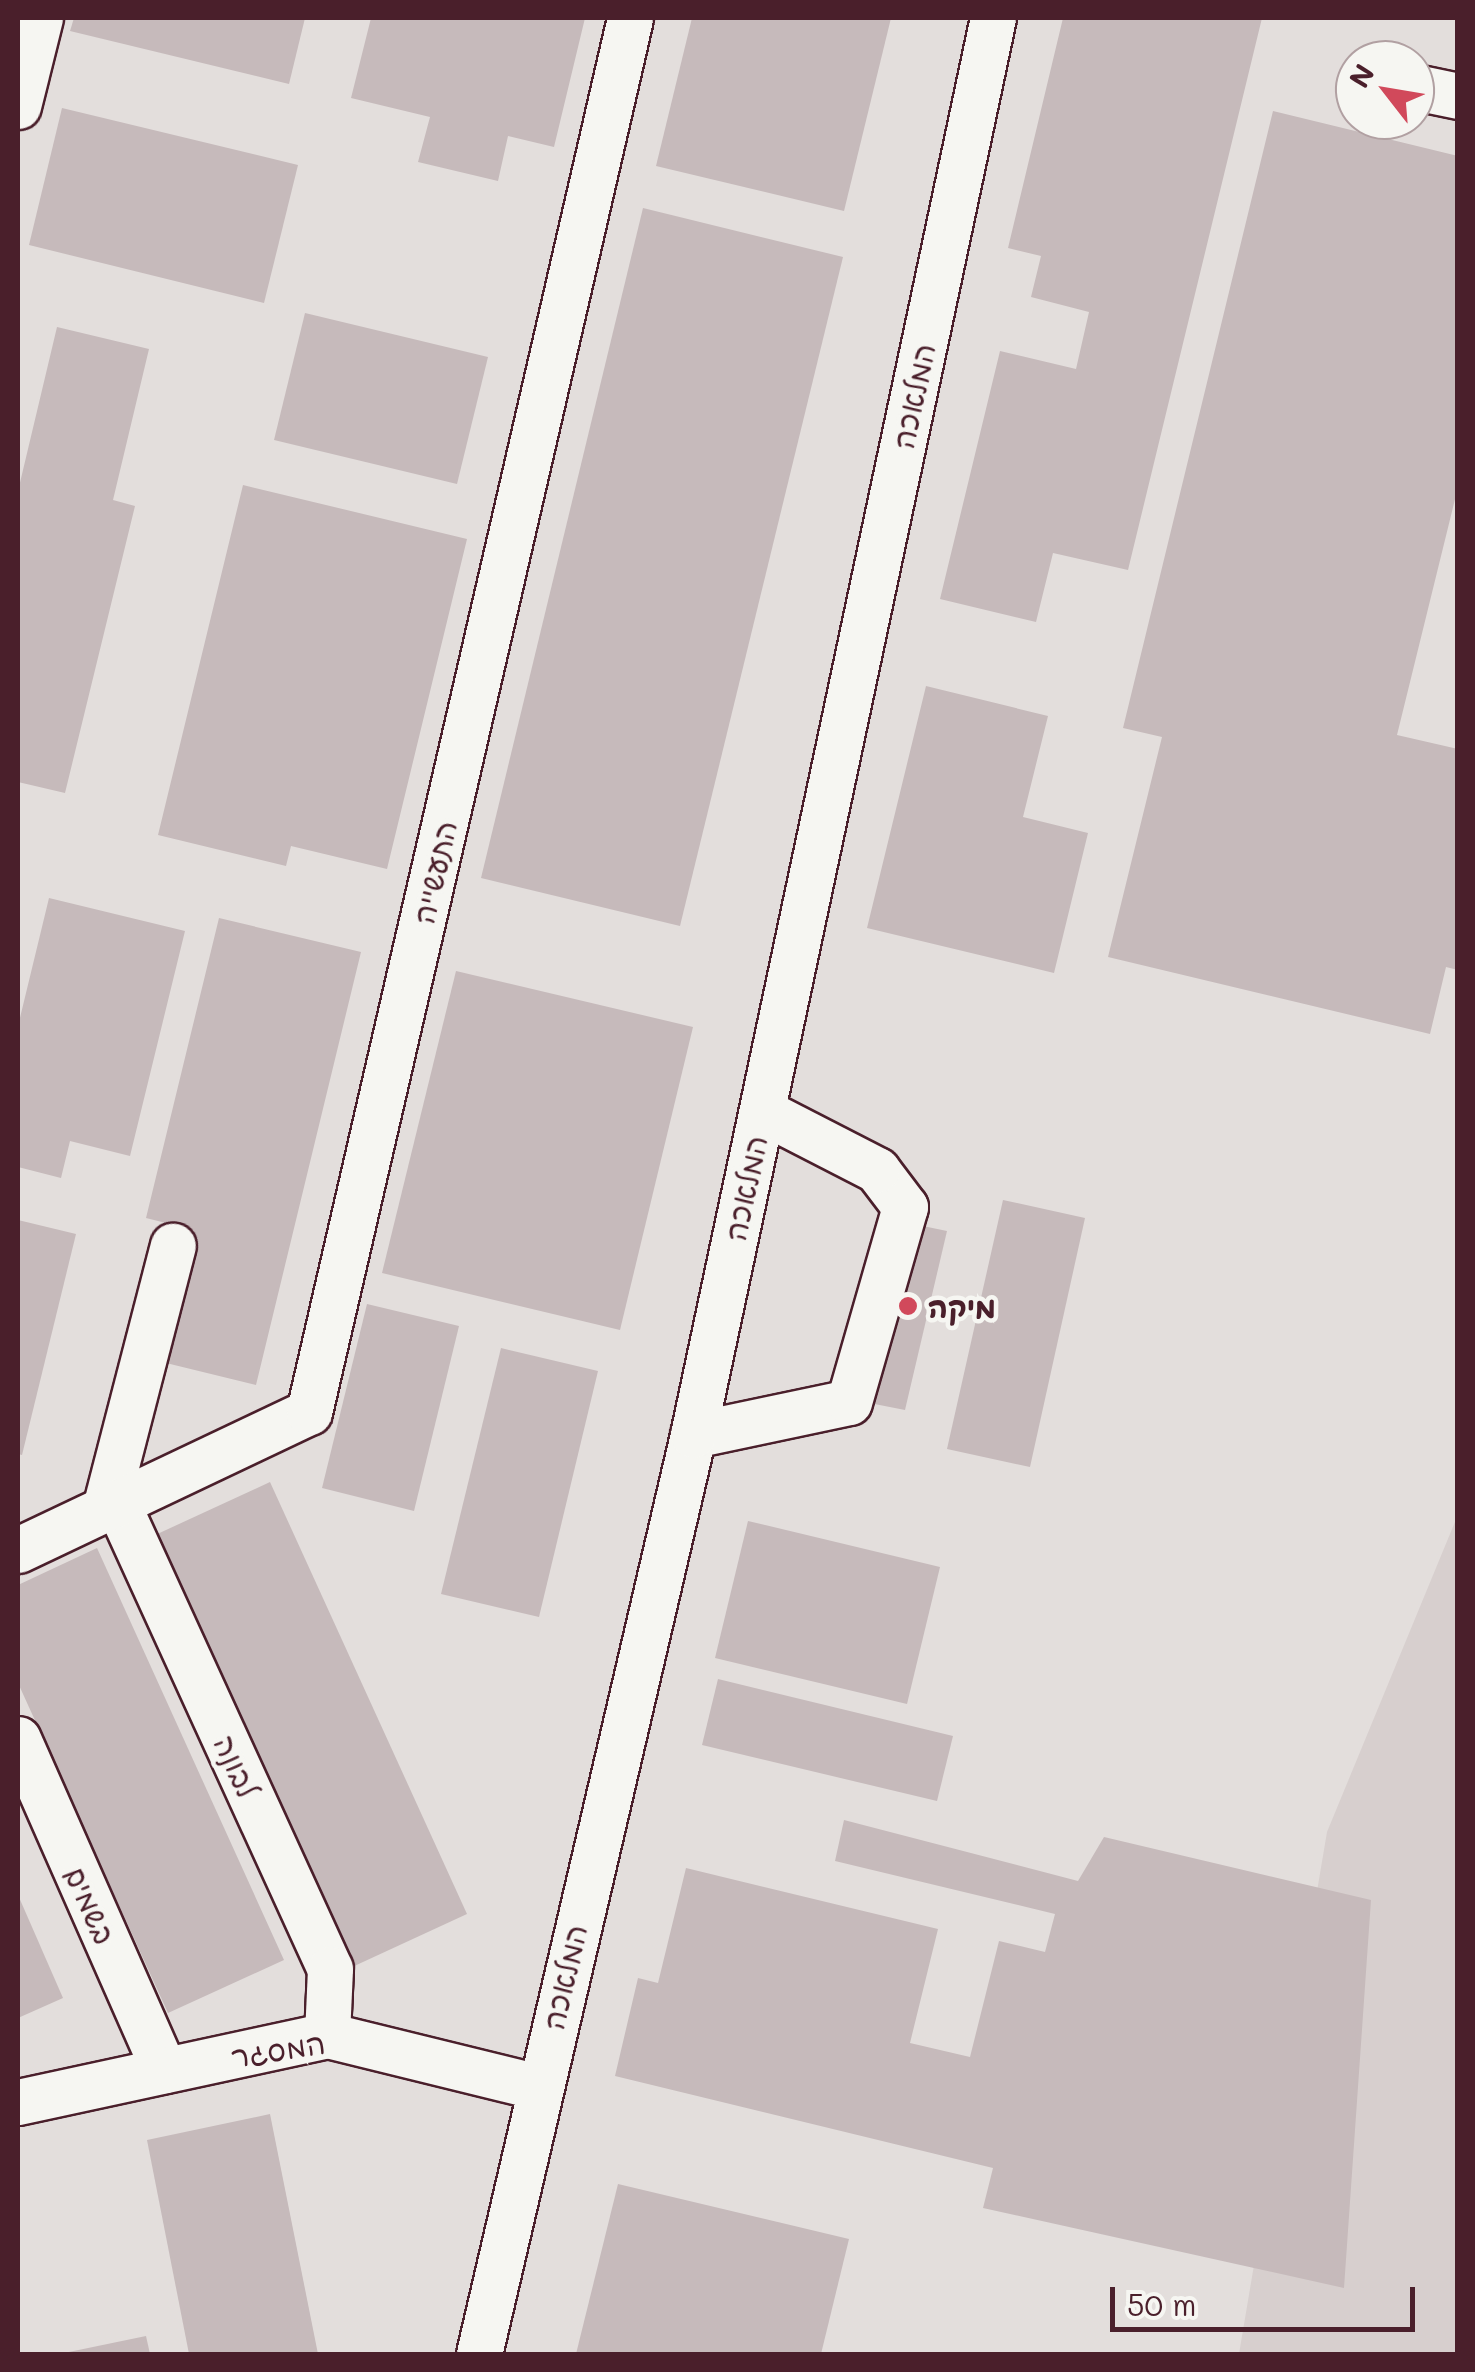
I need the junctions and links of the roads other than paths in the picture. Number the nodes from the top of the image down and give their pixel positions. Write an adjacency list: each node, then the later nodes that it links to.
1 (40, 18): 4 (street)
2 (630, 18): 8 (street, התעשייה)
3 (993, 18): 5 (street, המלאכה)
4 (18, 106)
5 (762, 1111): 7 (street, המלאכה); 7 (street)
6 (173, 1246): 8 (street)
7 (692, 1435): 13 (street, המלאכה)
8 (111, 1506): 9 (street, התעשייה); 11 (street, לבונה)
9 (18, 1550)
10 (18, 1739): 12 (street, בשמים)
11 (327, 2036): 12 (street, המסגר); 13 (street, המסגר)
12 (164, 2070): 14 (street, המסגר)
13 (538, 2087): 15 (street, המלאכה)
14 (18, 2102)
15 (480, 2354)

